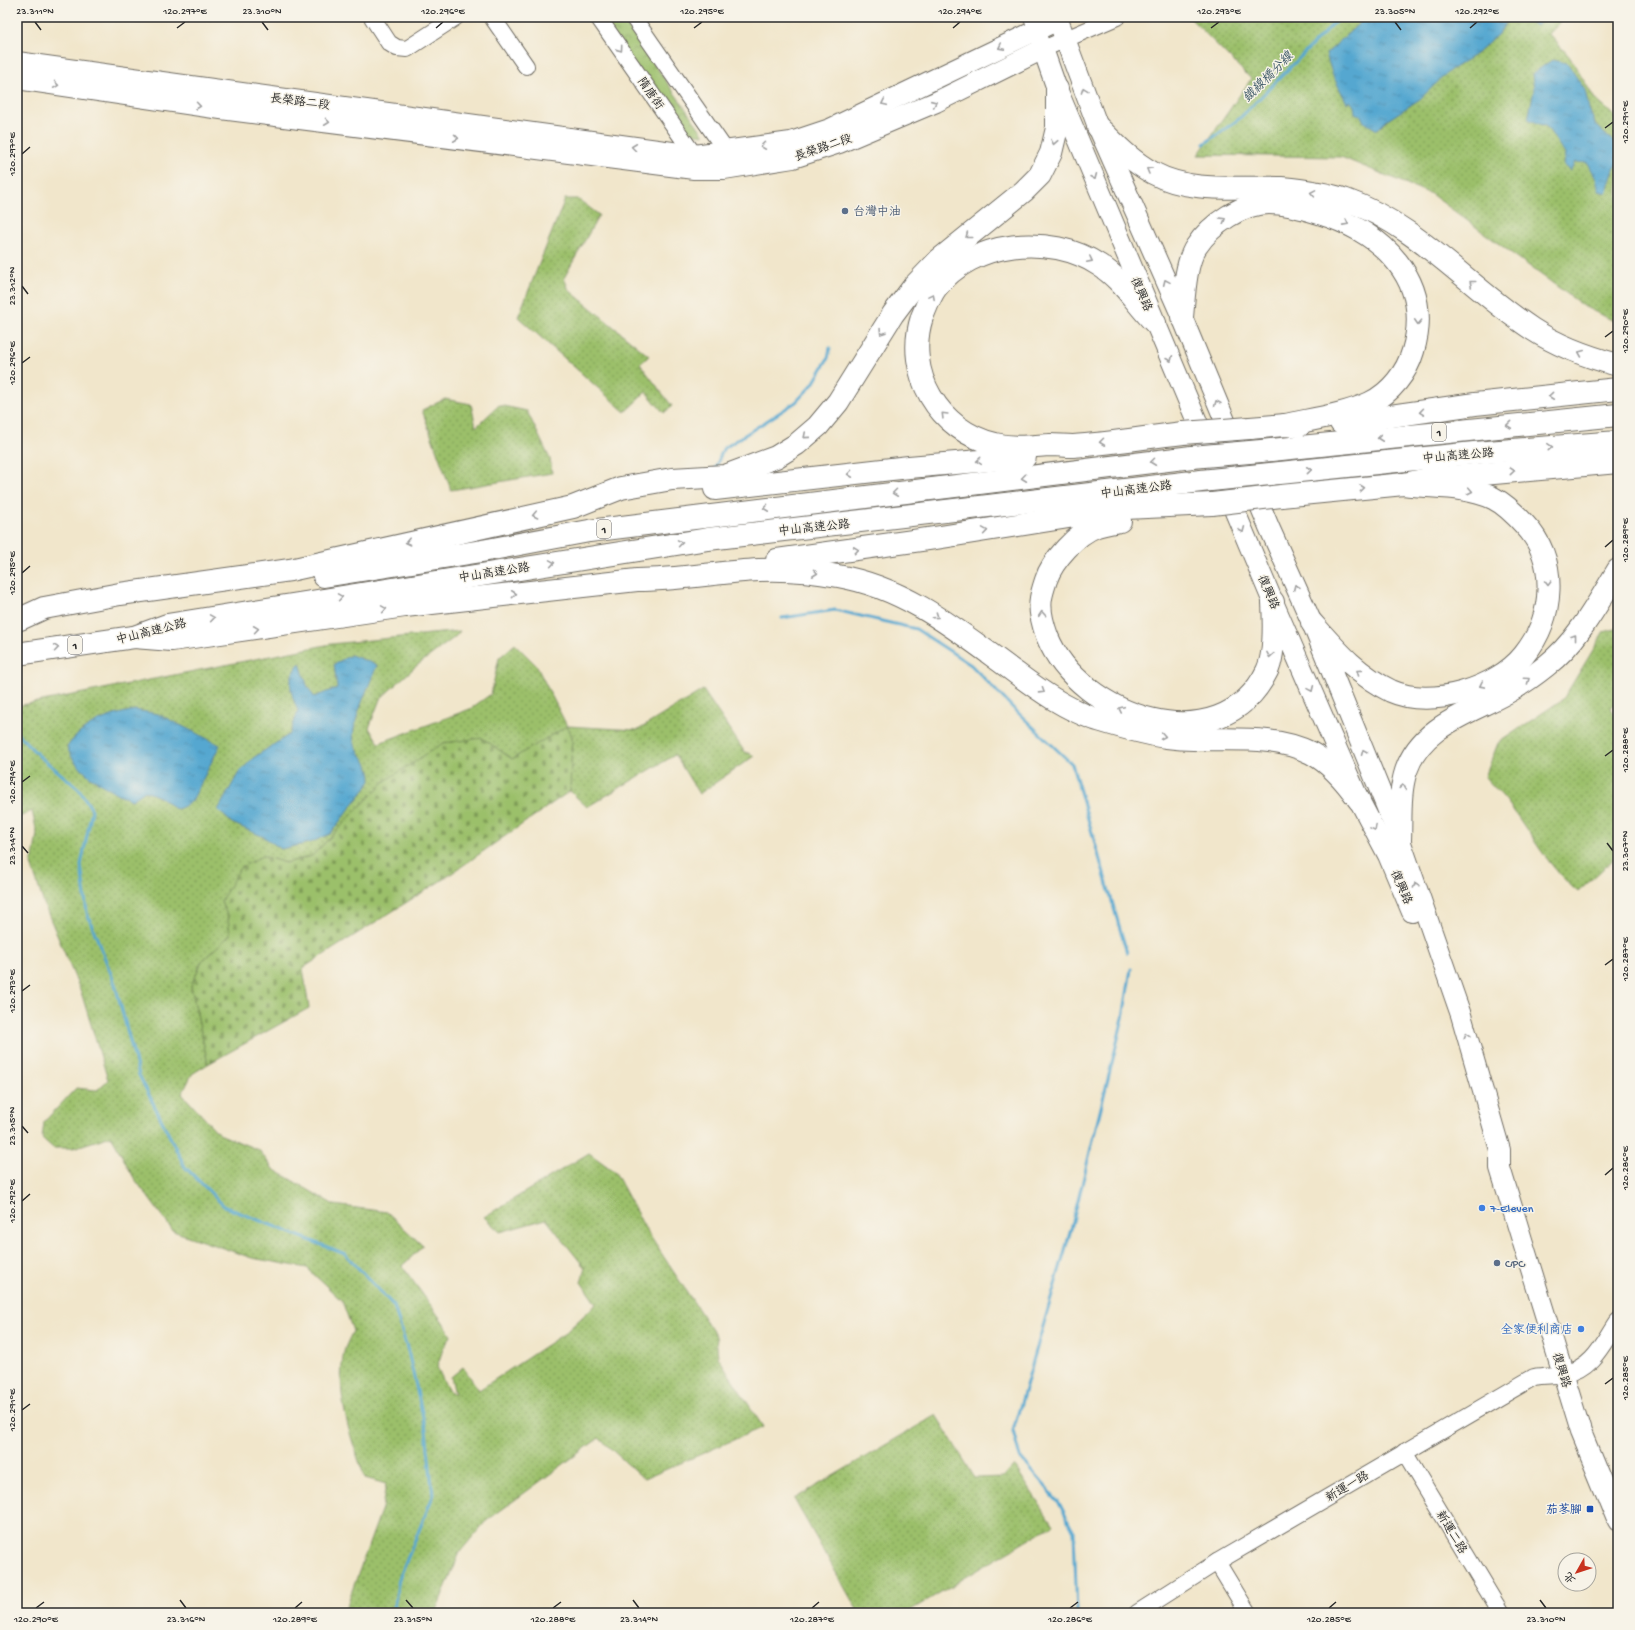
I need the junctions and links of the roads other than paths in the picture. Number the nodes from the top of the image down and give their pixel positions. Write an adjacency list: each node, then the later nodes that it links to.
1 (372, 17): 2 (street)
2 (456, 17)
3 (492, 17): 12 (street)
4 (598, 17): 18 (street, 隋唐街, one-way to 18)
5 (633, 17): 17 (street)
6 (1116, 17): 9 (street, 長榮路二段)
7 (1060, 18): 8 (main road, 長榮路二段); 9 (main road, 復興路)
8 (1034, 24): 10 (street, 復興路); 17 (main road, 長榮路二段, one-way to 17)
9 (1066, 39): 10 (street, 長榮路二段); 16 (main road, 復興路, one-way to 9)
10 (1043, 49): 14 (main road, 復興路); 17 (main road, 長榮路二段, one-way to 10)
11 (17, 62): 15 (main road, 長榮路二段)
12 (526, 66)
13 (17, 79): 15 (main road, 長榮路二段, one-way to 15)
14 (1057, 90): 20 (main road, 復興路, one-way to 20); 29 (highway, one-way to 29)
15 (175, 93): 18 (main road, 長榮路二段)
16 (1098, 126): 19 (main road, 復興路, one-way to 16); 21 (highway, one-way to 16)
17 (725, 160): 18 (main road, 長榮路二段)
18 (699, 162)
19 (1182, 317): 24 (highway, one-way to 24); 35 (main road, 復興路, one-way to 19)
20 (1155, 323): 26 (highway, one-way to 20); 33 (main road, 復興路, one-way to 33)
21 (1618, 365)
22 (1618, 389): 24 (highway, one-way to 24)
23 (1618, 416): 34 (highway, 中山高速公路 / 1, one-way to 34, bridge)
24 (1285, 425): 26 (highway, one-way to 26, bridge)
25 (1618, 442): 36 (highway, 中山高速公路 / 1, one-way to 25, bridge)
26 (1072, 446): 29 (highway, one-way to 29)
27 (1618, 462): 28 (highway, one-way to 27)
28 (1404, 484): 30 (highway, one-way to 28, bridge); 35 (highway, one-way to 35)
29 (574, 507): 34 (highway, one-way to 34)
30 (1176, 507): 32 (highway, one-way to 30); 33 (highway, one-way to 30)
31 (1618, 570): 39 (highway, one-way to 31)
32 (637, 580): 36 (highway, one-way to 32); 38 (highway, one-way to 38)
33 (1273, 602): 38 (main road, 復興路, one-way to 38)
34 (19, 620)
35 (1312, 623): 39 (main road, 復興路, one-way to 35)
36 (134, 638): 37 (highway, 中山高速公路 / 1, one-way to 36)
37 (17, 654)
38 (1359, 800): 40 (main road, 復興路, one-way to 40)
39 (1400, 840): 40 (main road, 復興路, one-way to 39)
40 (1500, 1168): 42 (main road, 復興路)
41 (1618, 1321): 42 (street, 新運一路)
42 (1563, 1374): 43 (street, 新運一路); 44 (main road, 復興路)
43 (1404, 1452): 45 (street, 新運一路); 48 (street, 新運二路)
44 (1618, 1522)
45 (1218, 1562): 46 (street, 新運一路); 47 (street)
46 (1137, 1613)
47 (1248, 1613)
48 (1501, 1613)

